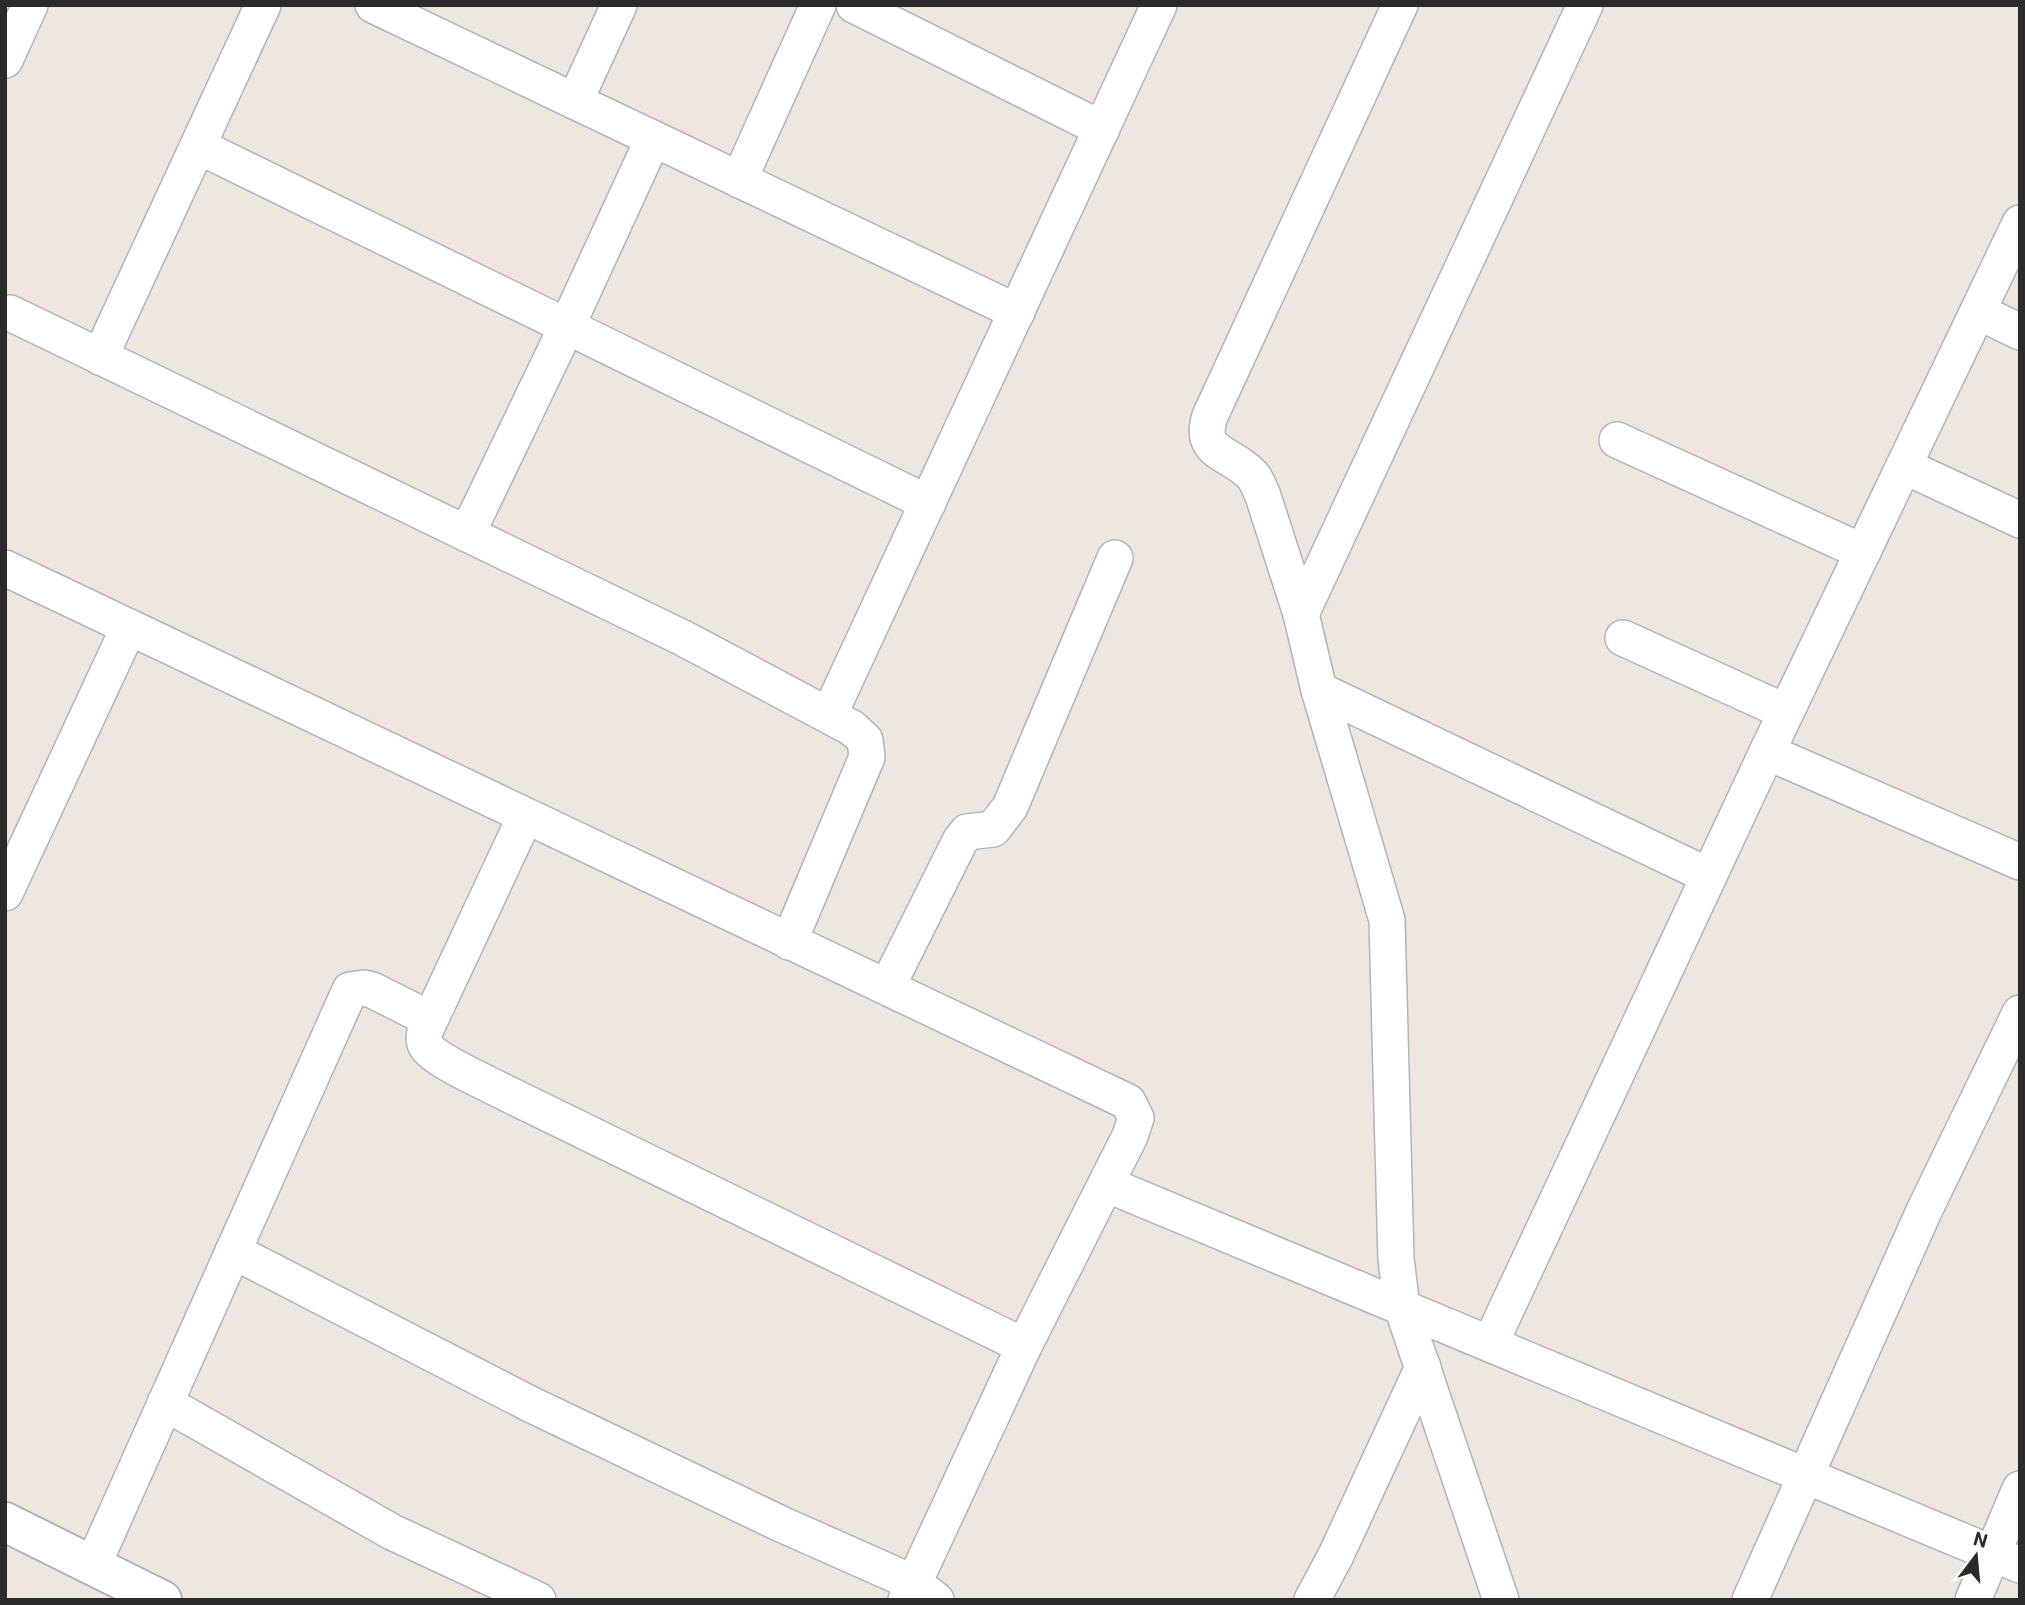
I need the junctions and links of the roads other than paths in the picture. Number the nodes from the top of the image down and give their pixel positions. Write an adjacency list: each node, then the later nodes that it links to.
1 (30, 5): 10 (street)
2 (263, 5): 14 (street)
3 (373, 5): 11 (street)
4 (619, 5): 11 (street)
5 (818, 5): 15 (street)
6 (854, 5): 12 (street)
7 (1159, 5): 12 (street)
8 (1401, 5): 31 (street)
9 (1585, 5): 31 (street)
10 (5, 60)
11 (575, 101): 13 (street)
12 (1101, 129): 17 (street)
13 (653, 139): 15 (street); 20 (street)
14 (198, 146): 20 (street); 22 (street)
15 (739, 180): 17 (street)
16 (2020, 223): 18 (street)
17 (1017, 312): 25 (street)
18 (1979, 312): 21 (street); 24 (street)
19 (10, 313): 22 (street)
20 (567, 326): 25 (street); 27 (street)
21 (2020, 332)
22 (100, 357): 27 (street)
23 (1617, 440): 28 (street)
24 (1905, 466): 26 (street); 28 (street)
25 (928, 503): 36 (street)
26 (2020, 520)
27 (467, 534): 36 (street)
28 (1863, 552): 35 (street)
29 (1115, 558): 43 (street)
30 (5, 568): 32 (street)
31 (1301, 614): 34 (street)
32 (130, 627): 38 (street); 41 (street)
33 (1623, 638): 35 (street)
34 (1319, 690): 40 (street); 48 (street)
35 (1786, 712): 37 (street)
36 (829, 715): 42 (street)
37 (1767, 752): 39 (street); 40 (street)
38 (525, 817): 42 (street); 45 (street)
39 (2020, 862)
40 (1709, 876): 49 (street)
41 (5, 893)
42 (789, 942): 43 (street)
43 (887, 988): 46 (street)
44 (2020, 1013): 53 (street)
45 (430, 1019): 47 (street); 50 (street)
46 (1106, 1184): 48 (street); 50 (street)
47 (233, 1251): 52 (street); 58 (street)
48 (1402, 1307): 49 (street); 51 (street)
49 (1490, 1344): 53 (street)
50 (1024, 1346): 58 (street)
51 (1423, 1367): 61 (street); 62 (street)
52 (165, 1403): 57 (street); 60 (street)
53 (1805, 1476): 56 (street); 63 (street)
54 (2020, 1489): 56 (street)
55 (5, 1522): 57 (street)
56 (2006, 1560): 64 (street)
57 (93, 1565): 59 (street)
58 (918, 1594)
59 (162, 1600)
60 (538, 1600)
61 (1312, 1600)
62 (1501, 1600)
63 (1750, 1600)
64 (1973, 1600)

